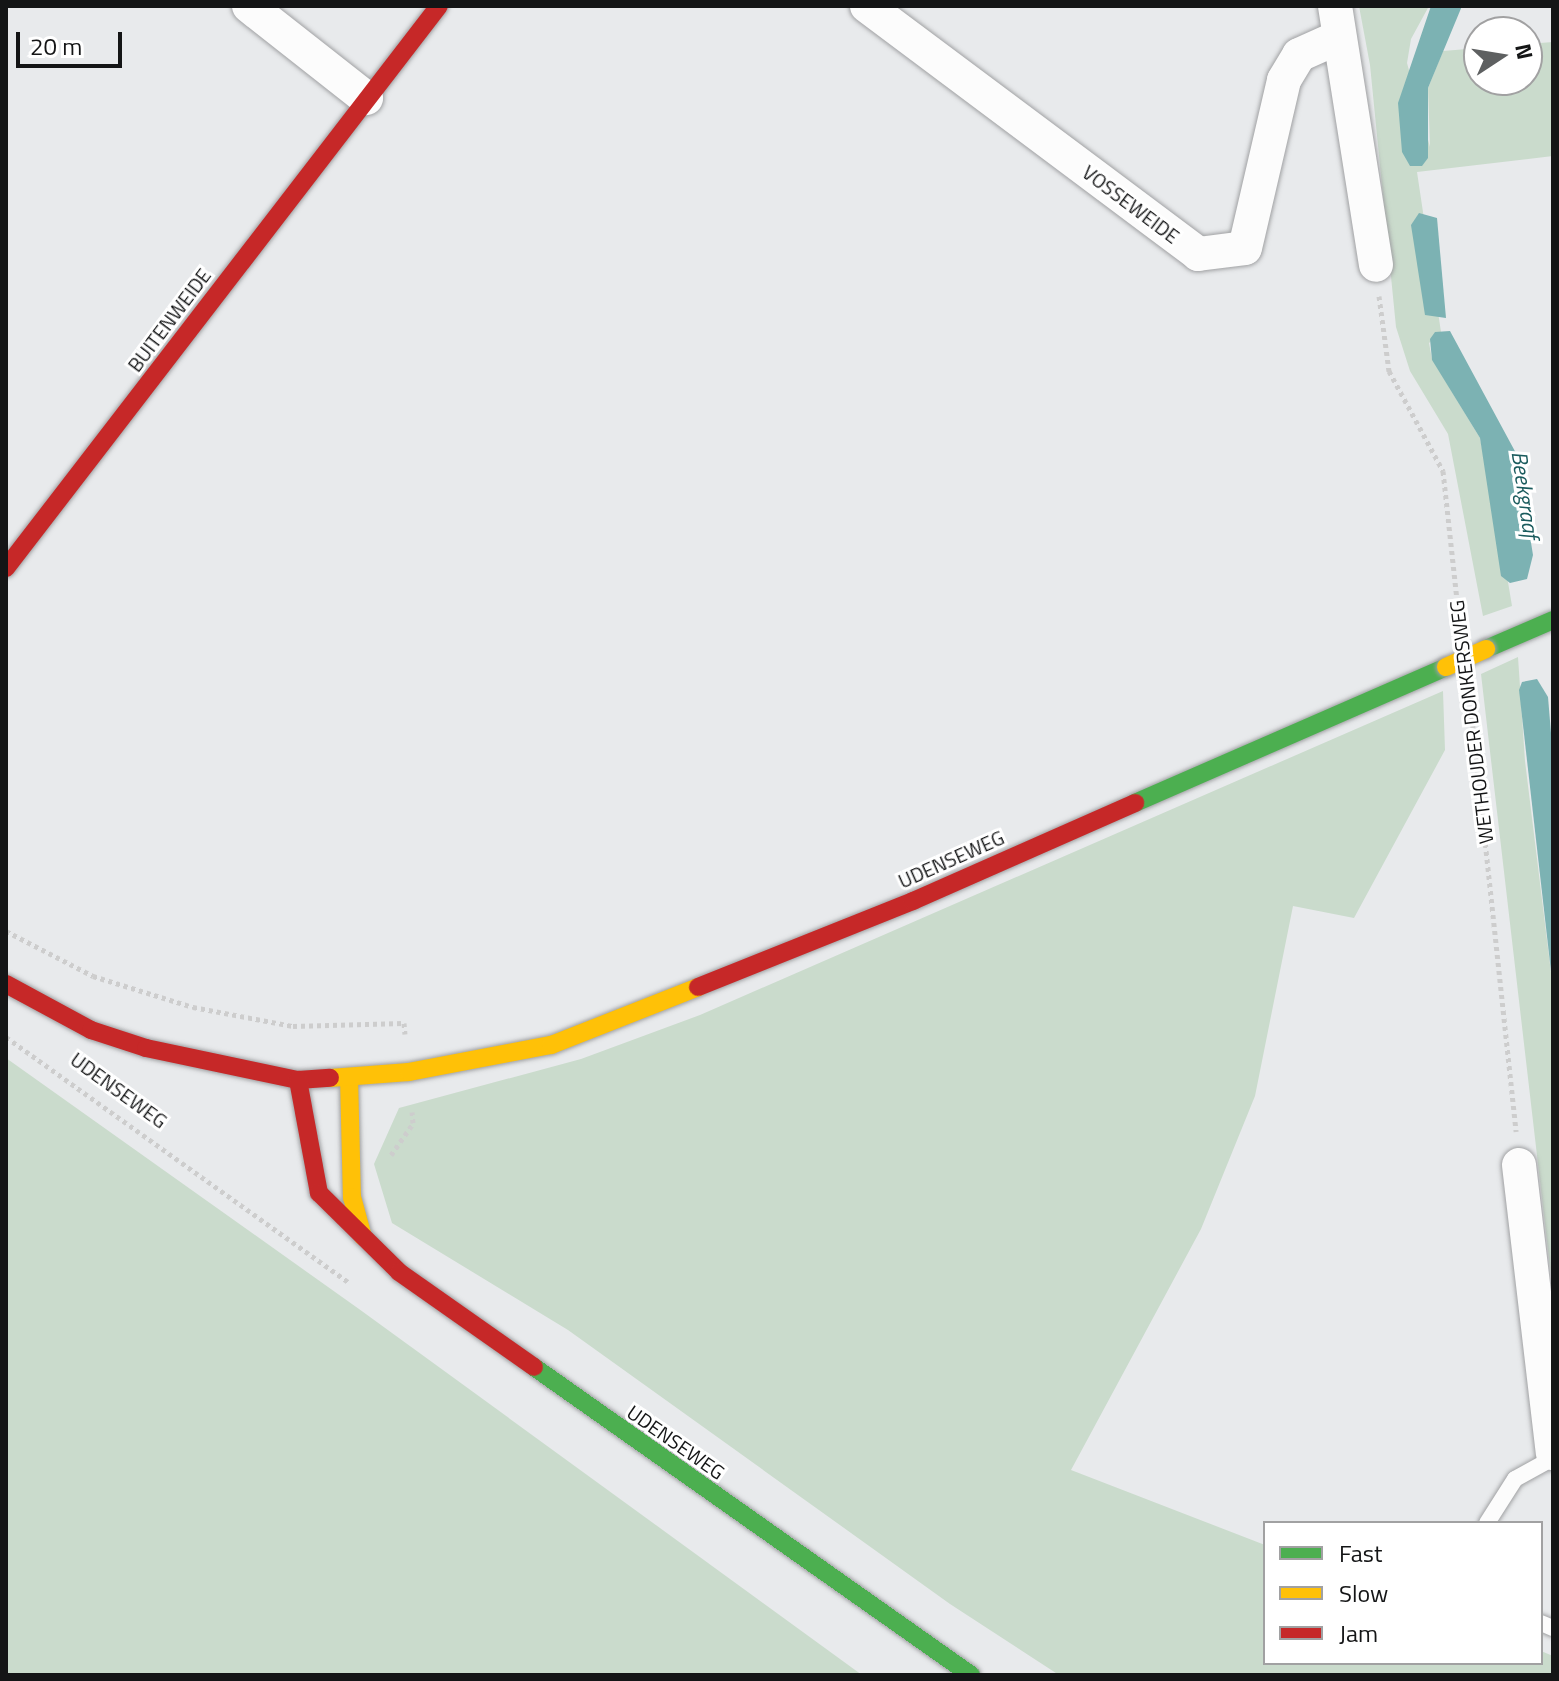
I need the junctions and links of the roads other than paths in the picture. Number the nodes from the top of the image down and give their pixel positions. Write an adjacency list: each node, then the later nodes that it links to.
1 (249, 6): 5 (street)
2 (439, 6): 5 (street, BUITENWEIDE)
3 (867, 6): 4 (street, VOSSEWEIDE)
4 (1337, 22): 6 (street)
5 (366, 98): 7 (street, BUITENWEIDE)
6 (1376, 265)
7 (6, 568)
8 (1553, 620): 10 (street, UDENSEWEG, bridge)
9 (6, 984): 11 (street, UDENSEWEG)
10 (349, 1077): 11 (street, UDENSEWEG); 13 (street)
11 (298, 1080): 13 (street, UDENSEWEG)
12 (1519, 1165): 14 (street)
13 (363, 1237): 16 (street, UDENSEWEG)
14 (1553, 1456): 15 (lane)
15 (1488, 1521)
16 (971, 1675)

